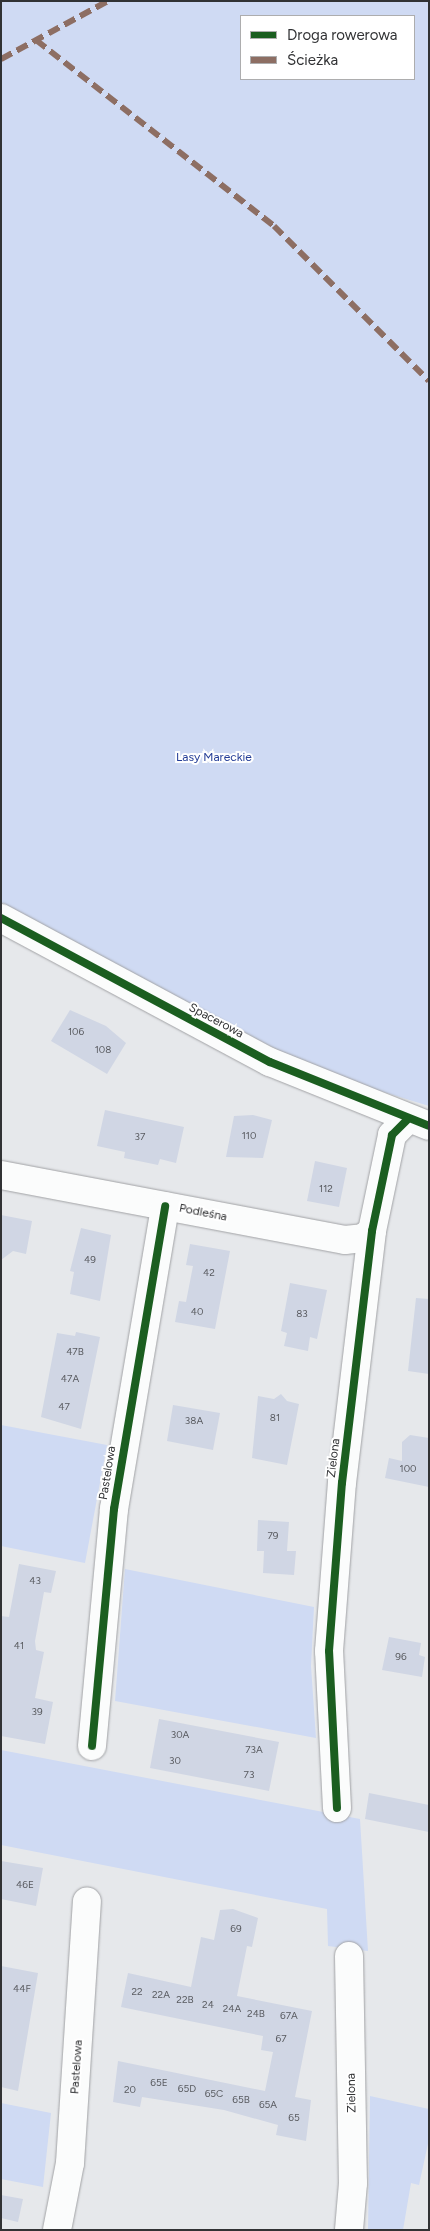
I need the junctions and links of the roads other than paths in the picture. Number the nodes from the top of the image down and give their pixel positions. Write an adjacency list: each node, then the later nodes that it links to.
1 (1, 918): 2 (street, Spacerowa)
2 (418, 1123): 5 (street, Zielona)
3 (1, 1175): 4 (street, Podleśna)
4 (164, 1206): 5 (street, Podleśna); 6 (street, Pastelowa)
5 (372, 1231): 7 (street, Zielona)
6 (92, 1746)
7 (337, 1808)
8 (87, 1902): 10 (street, Pastelowa)
9 (349, 1956): 11 (street, Zielona)
10 (57, 2230)
11 (349, 2230)

